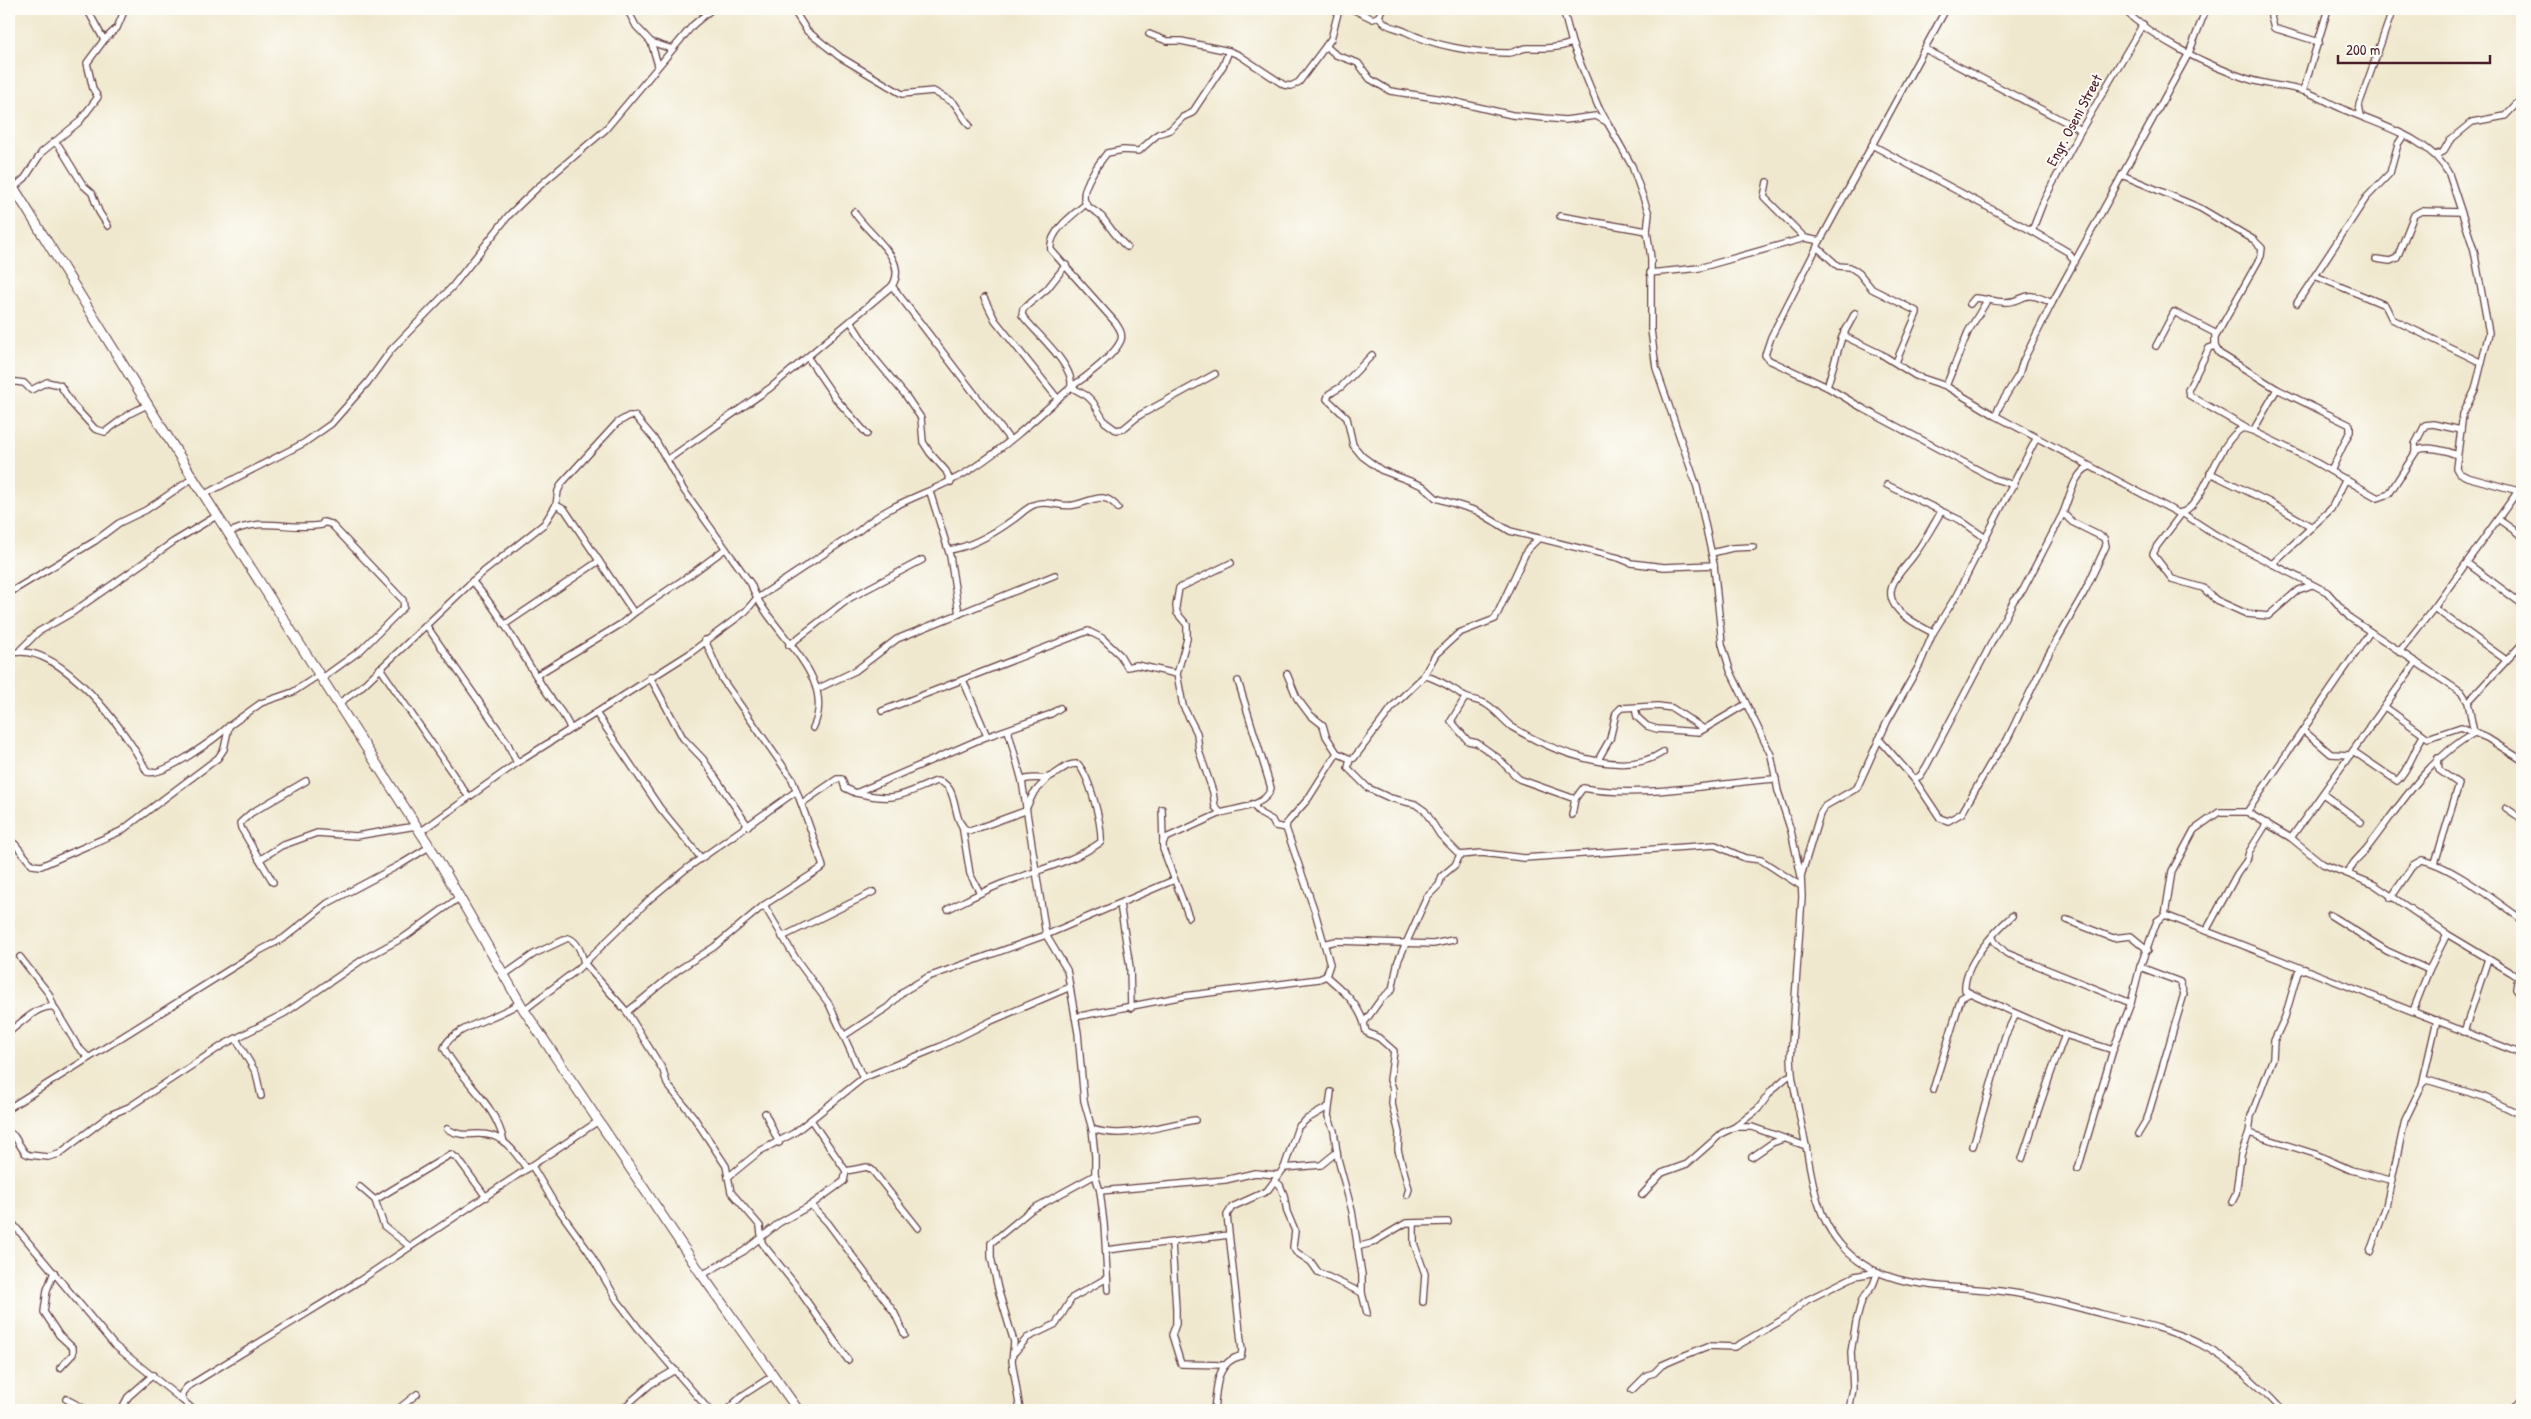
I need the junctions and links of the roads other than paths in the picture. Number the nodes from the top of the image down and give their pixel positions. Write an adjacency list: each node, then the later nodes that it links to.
1 (87, 9): 19 (street)
2 (125, 9): 19 (street)
3 (627, 9): 20 (street)
4 (712, 9): 24 (street)
5 (793, 9): 33 (street)
6 (1339, 9): 23 (street)
7 (1352, 9): 16 (street)
8 (1382, 9): 16 (street)
9 (1563, 9): 22 (street)
10 (1946, 9): 25 (street)
11 (2123, 9): 17 (street)
12 (2206, 9): 27 (street)
13 (2274, 9): 21 (street)
14 (2328, 9): 21 (street)
15 (2393, 9): 31 (street)
16 (1379, 16): 22 (street)
17 (2143, 24): 27 (street); 34 (street, Engr. Oseni Street)
18 (1149, 34): 26 (street)
19 (104, 40): 36 (street)
20 (650, 42): 24 (street); 28 (street)
21 (2319, 42): 29 (street)
22 (1572, 43): 32 (street)
23 (1326, 46): 26 (street); 32 (street)
24 (672, 49): 28 (street)
25 (1925, 49): 34 (street); 37 (street)
26 (1229, 51): 42 (street)
27 (2188, 53): 29 (street); 39 (street)
28 (658, 65): 100 (street)
29 (2303, 91): 31 (street)
30 (2522, 98): 38 (street)
31 (2362, 116): 35 (street)
32 (1607, 122): 48 (street)
33 (970, 125)
34 (2081, 130): 47 (street, Engr. Oseni Street)
35 (2404, 135): 38 (street); 56 (street)
36 (54, 142): 41 (street); 46 (street)
37 (1872, 145): 47 (street); 50 (street)
38 (2435, 154): 44 (street)
39 (2122, 175): 53 (street); 66 (street)
40 (1767, 182): 49 (street)
41 (10, 187): 80 (main road)
42 (1086, 204): 51 (street); 54 (street)
43 (854, 212): 57 (street)
44 (2461, 212): 52 (street); 72 (street)
45 (1560, 216): 48 (street)
46 (108, 226)
47 (2032, 230): 53 (street)
48 (1647, 231): 55 (street)
49 (1805, 238): 50 (street); 55 (street)
50 (1819, 244): 71 (street); 77 (street)
51 (1128, 247)
52 (2376, 259)
53 (2075, 262): 60 (street)
54 (1066, 265): 76 (street); 76 (street)
55 (1650, 273): 116 (street)
56 (2315, 276): 61 (street); 72 (street)
57 (892, 286): 64 (street); 86 (street)
58 (984, 298): 79 (street)
59 (1988, 299): 60 (street); 62 (street); 75 (street)
60 (2052, 303): 81 (street)
61 (2297, 303)
62 (1970, 304)
63 (1855, 313): 65 (street)
64 (851, 322): 70 (street); 95 (street)
65 (1844, 332): 71 (street); 77 (street)
66 (2216, 336): 67 (street); 68 (street)
67 (2156, 346)
68 (2215, 346): 78 (street); 82 (street)
69 (1372, 355): 112 (street)
70 (808, 358): 84 (street); 89 (street)
71 (1896, 362): 75 (street)
72 (2482, 362): 83 (street)
73 (1215, 374): 76 (street)
74 (9, 381): 80 (street)
75 (1946, 386): 81 (street)
76 (1071, 387): 79 (street)
77 (1827, 387): 97 (street)
78 (2277, 389): 82 (street); 91 (street)
79 (1058, 399): 86 (street)
80 (149, 404): 93 (main road)
81 (1996, 416): 85 (street)
82 (2250, 430): 91 (street); 92 (street)
83 (2461, 430): 87 (street); 88 (street)
84 (867, 434)
85 (2036, 439): 90 (street); 97 (street)
86 (1010, 440): 95 (street)
87 (2414, 453): 88 (street); 94 (street)
88 (2457, 454): 98 (street)
89 (667, 460): 101 (street); 114 (street)
90 (2089, 467): 104 (street); 105 (street)
91 (2331, 471): 94 (street)
92 (2210, 473): 105 (street); 108 (street)
93 (193, 478): 100 (main road); 126 (street)
94 (2346, 480): 108 (street)
95 (950, 482): 99 (street)
96 (1887, 485): 103 (street)
97 (2014, 485): 111 (street)
98 (2520, 491): 107 (street)
99 (930, 492): 115 (street); 127 (street)
100 (205, 494): 106 (main road)
101 (556, 505): 117 (street); 124 (street)
102 (1118, 508): 115 (street)
103 (1941, 512): 111 (street); 135 (street)
104 (2063, 513): 183 (street); 183 (street)
105 (2182, 513): 121 (street); 125 (street)
106 (218, 516): 109 (main road); 139 (street)
107 (2498, 519): 110 (street); 120 (street)
108 (2312, 527): 121 (street)
109 (230, 532): 149 (main road); 149 (street)
110 (2522, 536)
111 (1984, 537): 135 (street)
112 (1538, 540): 122 (street); 148 (street)
113 (1753, 547): 116 (street)
114 (725, 549): 127 (street); 130 (street)
115 (948, 550): 131 (street)
116 (1712, 553): 122 (street)
117 (599, 560): 130 (street); 133 (street)
118 (922, 560): 138 (street)
119 (1231, 563): 145 (street)
120 (2466, 563): 128 (street); 129 (street)
121 (2272, 564): 125 (street)
122 (1714, 565): 157 (street)
123 (1055, 575): 131 (street)
124 (472, 581): 132 (street); 133 (street)
125 (2312, 585): 134 (street)
126 (9, 593)
127 (756, 599): 136 (street); 138 (street)
128 (2522, 604)
129 (2434, 608): 140 (street); 142 (street)
130 (634, 613): 147 (street)
131 (960, 614): 153 (street)
132 (426, 625): 144 (street); 180 (street)
133 (504, 625): 147 (street)
134 (2370, 632): 140 (street); 168 (street)
135 (1933, 633): 172 (street)
136 (704, 640): 150 (street); 186 (street)
137 (2522, 644): 142 (street)
138 (789, 645): 153 (street)
139 (20, 650): 141 (street); 163 (street)
140 (2400, 652): 143 (street)
141 (9, 654)
142 (2506, 660): 155 (street)
143 (2416, 662): 155 (street); 158 (street)
144 (380, 668): 156 (street); 189 (street)
145 (1177, 674): 151 (street); 197 (street)
146 (1287, 674): 174 (street)
147 (537, 675): 164 (street)
148 (1424, 675): 154 (street); 177 (street)
149 (320, 677): 156 (main road); 163 (street)
150 (650, 677): 162 (street); 202 (street)
151 (963, 680): 161 (street); 170 (street)
152 (1238, 681): 192 (street)
153 (817, 690): 165 (street)
154 (1465, 698): 178 (street); 190 (street)
155 (2468, 702): 169 (street)
156 (338, 704): 205 (main road)
157 (1746, 704): 166 (street); 182 (street)
158 (2385, 707): 171 (street); 175 (street)
159 (1060, 708): 167 (street)
160 (1635, 708): 166 (street); 166 (street); 178 (street)
161 (882, 710)
162 (596, 713): 164 (street); 211 (street)
163 (230, 726): 208 (street)
164 (570, 728): 180 (street)
165 (813, 728)
166 (1704, 729)
167 (1008, 730): 170 (street); 185 (street)
168 (2303, 730): 175 (street); 196 (street)
169 (2474, 733): 171 (street); 176 (street); 179 (street)
170 (987, 736): 187 (street)
171 (2423, 736): 175 (street)
172 (1879, 739): 183 (street); 216 (street)
173 (1663, 752): 178 (street)
174 (1337, 753): 177 (street); 204 (street)
175 (2352, 753): 188 (street)
176 (2438, 758): 213 (street); 215 (street)
177 (1350, 759): 210 (street)
178 (1598, 760)
179 (2522, 760)
180 (517, 763): 189 (street)
181 (1048, 778): 185 (street); 195 (street); 214 (street)
182 (1776, 779): 190 (street); 216 (street)
183 (1914, 779)
184 (306, 781): 212 (street)
185 (1022, 781): 195 (street)
186 (795, 792): 191 (street); 202 (street)
187 (856, 793): 191 (street); 203 (street)
188 (2323, 794): 200 (street); 206 (street)
189 (468, 796): 205 (street)
190 (1574, 799): 198 (street)
191 (802, 803): 225 (street)
192 (1252, 804): 197 (street); 204 (street)
193 (2506, 808): 199 (street)
194 (1162, 809): 207 (street)
195 (1025, 811): 203 (street); 214 (street)
196 (2247, 812): 201 (street); 227 (street)
197 (1221, 813): 207 (street)
198 (1572, 815)
199 (2522, 819)
200 (2361, 822)
201 (2268, 823): 206 (street); 233 (street)
202 (748, 826): 211 (street)
203 (962, 826): 221 (street)
204 (1286, 828): 239 (street)
205 (418, 829): 209 (main road); 212 (street)
206 (2291, 838): 215 (street)
207 (1163, 842): 217 (street)
208 (9, 844)
209 (429, 847): 222 (main road); 270 (street)
210 (1460, 855): 219 (street); 240 (street)
211 (701, 858): 244 (street)
212 (259, 860): 218 (street)
213 (2435, 863): 223 (street); 232 (street)
214 (1037, 872): 221 (street); 235 (street)
215 (2349, 874): 223 (street)
216 (1801, 876): 219 (street)
217 (1174, 880): 224 (street); 230 (street)
218 (273, 882)
219 (1801, 886): 271 (street)
220 (873, 892): 237 (street)
221 (980, 893): 226 (street)
222 (460, 897): 248 (main road); 267 (street)
223 (2391, 898): 234 (street)
224 (1120, 904): 235 (street); 256 (street)
225 (764, 905): 237 (street); 257 (street)
226 (948, 910)
227 (2165, 915): 233 (street); 241 (street)
228 (2330, 915): 247 (street)
229 (2012, 916): 236 (street)
230 (1189, 917)
231 (2067, 920): 241 (street)
232 (2522, 920)
233 (2206, 931): 246 (street)
234 (2447, 934): 243 (street); 247 (street)
235 (1046, 935): 250 (street); 265 (street)
236 (1992, 936): 251 (street); 253 (street)
237 (782, 937): 265 (street)
238 (1453, 940): 240 (street)
239 (1324, 944): 240 (street); 249 (street)
240 (1406, 944): 262 (street)
241 (2148, 950): 245 (street)
242 (20, 957): 254 (street)
243 (2488, 959): 252 (street); 264 (street)
244 (584, 963): 248 (street); 255 (street); 257 (street)
245 (2140, 967): 253 (street); 289 (street)
246 (2304, 969): 258 (street); 288 (street)
247 (2429, 970): 258 (street)
248 (504, 976): 255 (main road)
249 (1326, 976): 256 (street); 262 (street)
250 (1068, 988): 260 (street); 272 (street)
251 (1970, 993): 259 (street); 274 (street)
252 (2522, 997)
253 (2131, 1003): 268 (street)
254 (54, 1007): 263 (street); 270 (street)
255 (522, 1007): 283 (main road); 291 (street)
256 (1131, 1008): 260 (street)
257 (627, 1012): 304 (street)
258 (2413, 1012): 261 (street)
259 (2016, 1014): 266 (street); 294 (street)
260 (1075, 1017): 286 (street)
261 (2437, 1020): 264 (street); 273 (street)
262 (1364, 1023): 309 (street)
263 (9, 1032)
264 (2464, 1032): 269 (street)
265 (845, 1035): 272 (street)
266 (2065, 1035): 268 (street); 297 (street)
267 (236, 1039): 276 (street); 287 (street)
268 (2113, 1050): 300 (street)
269 (2522, 1054)
270 (88, 1057): 278 (street)
271 (1792, 1075): 284 (street); 293 (street)
272 (863, 1078): 281 (street)
273 (2422, 1085): 280 (street); 305 (street)
274 (1933, 1090)
275 (1331, 1092): 277 (street)
276 (261, 1096)
277 (1328, 1107): 295 (street); 299 (street)
278 (9, 1108)
279 (764, 1113): 292 (street)
280 (2522, 1115)
281 (811, 1120): 292 (street); 301 (street)
282 (1195, 1120): 286 (street)
283 (597, 1122): 298 (street); 328 (main road)
284 (1735, 1127): 290 (street); 310 (street)
285 (447, 1129): 291 (street)
286 (1092, 1129): 302 (street)
287 (9, 1132)
288 (2249, 1133): 305 (street); 313 (street)
289 (2138, 1134)
290 (1783, 1139): 293 (street); 296 (street)
291 (504, 1142): 298 (street)
292 (779, 1143): 304 (street)
293 (1806, 1146): 327 (street)
294 (1973, 1146)
295 (1337, 1152): 299 (street); 323 (street)
296 (1752, 1157)
297 (2022, 1159)
298 (530, 1167): 311 (street); 339 (street)
299 (1284, 1168): 303 (street)
300 (2078, 1169)
301 (846, 1171): 314 (street); 318 (street)
302 (1095, 1175): 308 (street); 336 (street)
303 (1278, 1175): 306 (street); 308 (street)
304 (728, 1177): 320 (street)
305 (2390, 1180): 325 (street)
306 (1275, 1182): 319 (street); 331 (street)
307 (360, 1187): 312 (street)
308 (1100, 1191): 324 (street)
309 (1407, 1195)
310 (1642, 1195)
311 (486, 1196): 312 (street); 322 (street)
312 (376, 1200): 322 (street)
313 (2232, 1202)
314 (811, 1205): 320 (street); 334 (street)
315 (9, 1219): 326 (street)
316 (1448, 1222): 317 (street)
317 (1414, 1224): 323 (street); 332 (street)
318 (918, 1228)
319 (1229, 1235): 321 (street); 337 (street)
320 (762, 1236): 328 (street); 335 (street)
321 (1172, 1244): 324 (street); 337 (street)
322 (409, 1246): 346 (street)
323 (1357, 1247): 331 (street)
324 (1106, 1250): 329 (street)
325 (2370, 1252)
326 (54, 1272): 338 (street); 341 (street)
327 (1878, 1272): 342 (street); 357 (street); 358 (street)
328 (702, 1275): 340 (main road)
329 (1107, 1278): 330 (street); 336 (street)
330 (1108, 1290)
331 (1362, 1293): 333 (street)
332 (1423, 1302)
333 (1368, 1313)
334 (905, 1335)
335 (848, 1360)
336 (1012, 1361): 355 (street)
337 (1224, 1364): 356 (street)
338 (60, 1368)
339 (675, 1370): 351 (street); 352 (street)
340 (774, 1375): 353 (street); 354 (main road)
341 (153, 1376): 346 (street); 348 (street)
342 (1632, 1390)
343 (417, 1394): 350 (street)
344 (2522, 1398): 359 (street)
345 (66, 1399): 347 (street)
346 (182, 1400): 349 (street)
347 (87, 1410)
348 (121, 1410)
349 (194, 1410)
350 (397, 1410)
351 (621, 1410)
352 (709, 1410)
353 (727, 1410)
354 (798, 1410)
355 (1020, 1410)
356 (1214, 1410)
357 (1849, 1410)
358 (2282, 1410)
359 (2512, 1410)

